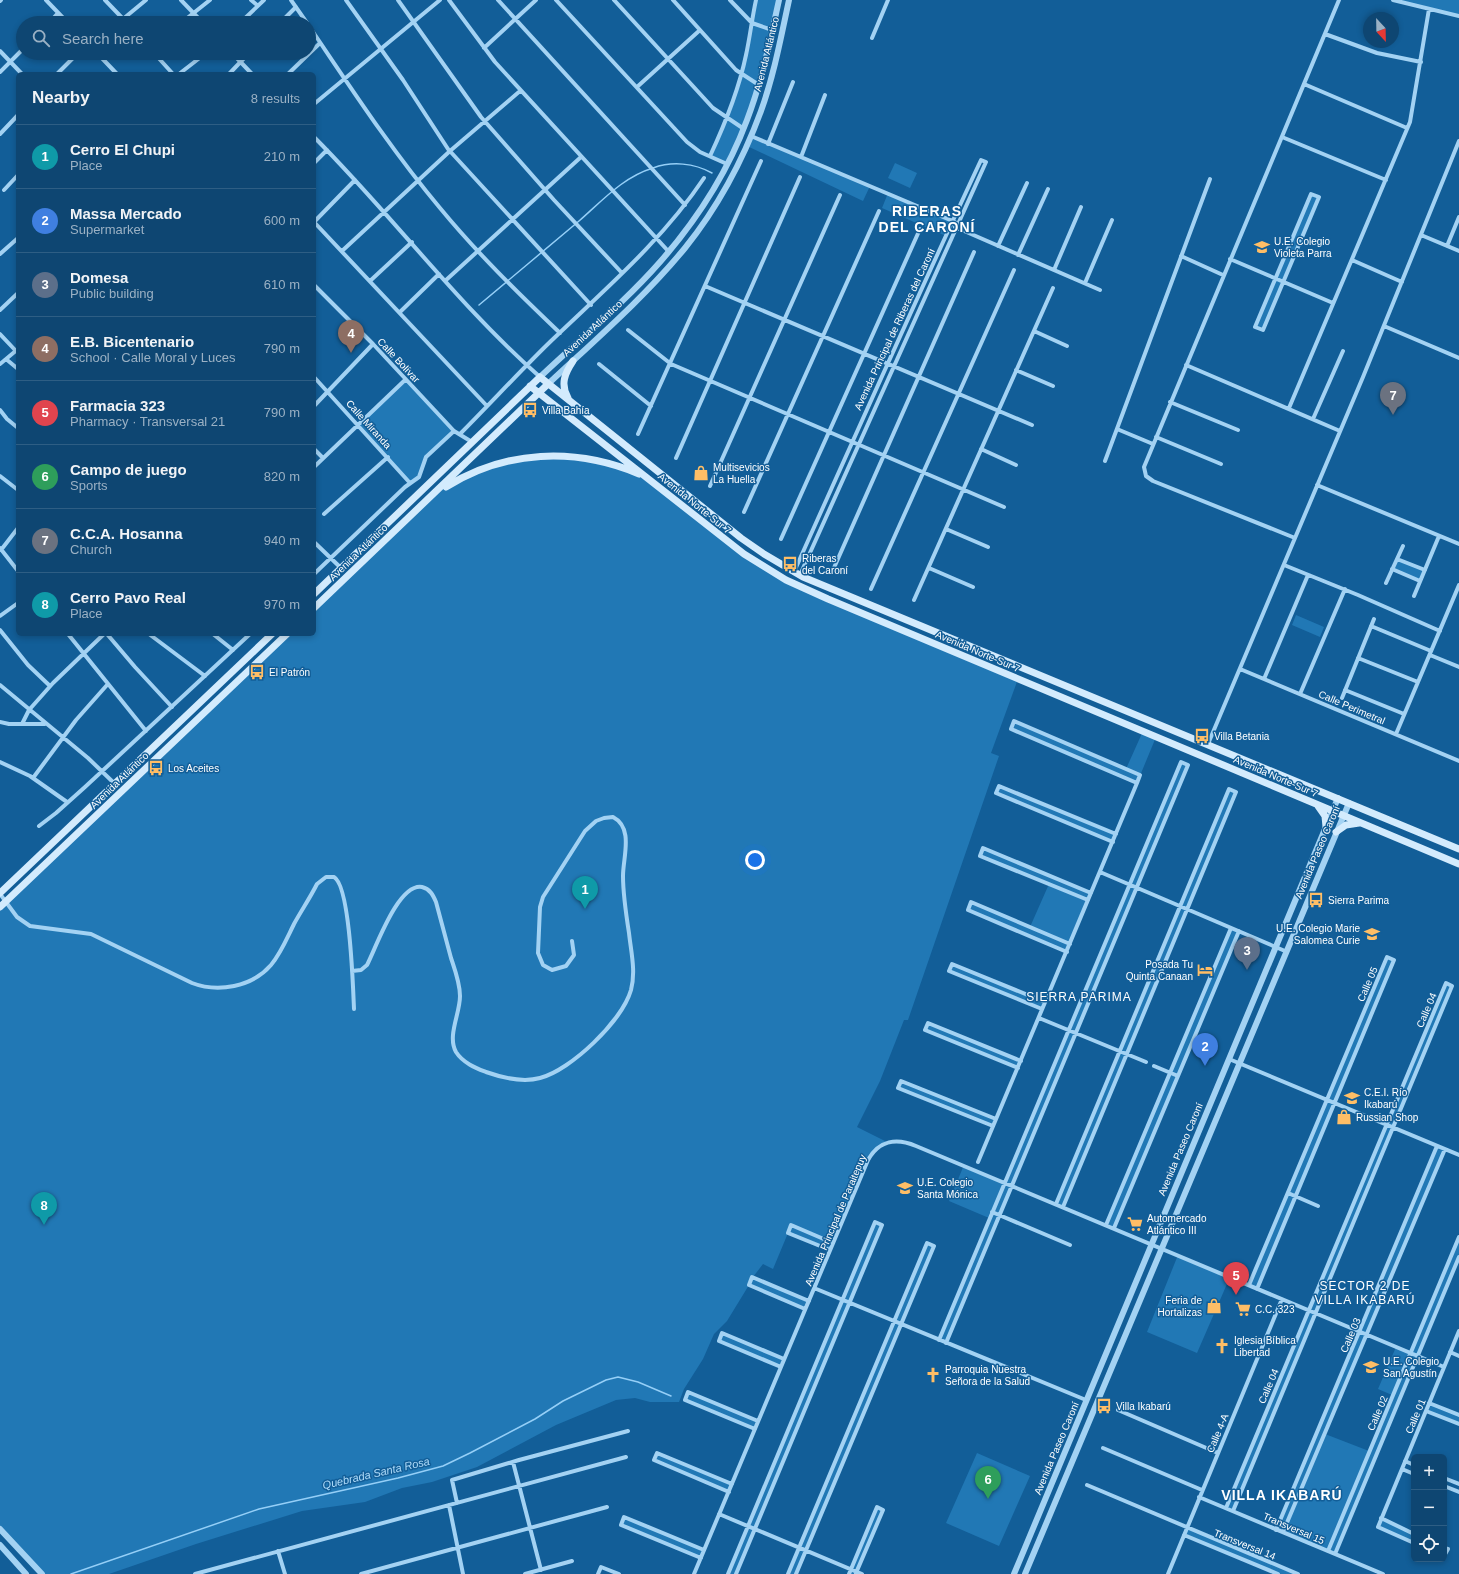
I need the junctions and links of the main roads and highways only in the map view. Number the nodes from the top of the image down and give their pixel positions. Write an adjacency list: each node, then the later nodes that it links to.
1 (573, 360): 6 (main road)
2 (540, 377): 3 (main road, Avenida Norte-Sur 7); 4 (main road, Avenida Atlántico)
3 (548, 384): 5 (main road, Avenida Atlántico); 6 (main road, Avenida Norte-Sur 7)
4 (530, 386): 5 (main road, Avenida Norte-Sur 7); 9 (main road, Avenida Atlántico)
5 (538, 394): 7 (main road, Avenida Norte-Sur 7); 8 (main road, Avenida Atlántico)
6 (570, 402): 17 (main road, Avenida Norte-Sur 7)
7 (648, 478): 8 (main road); 13 (main road, Avenida Norte-Sur 7)
8 (429, 498): 10 (main road, Avenida Atlántico)
9 (316, 592)
10 (316, 606)
11 (270, 636): 19 (main road, Avenida Atlántico)
12 (285, 636): 20 (main road, Avenida Atlántico)
13 (1317, 804): 14 (main road, Avenida Norte-Sur 7); 15 (main road)
14 (1363, 823): 16 (main road); 18 (main road, Avenida Norte-Sur 7)
15 (1326, 827)
16 (1336, 832)
17 (1459, 849)
18 (1459, 864)
19 (0, 894)
20 (3, 905)

